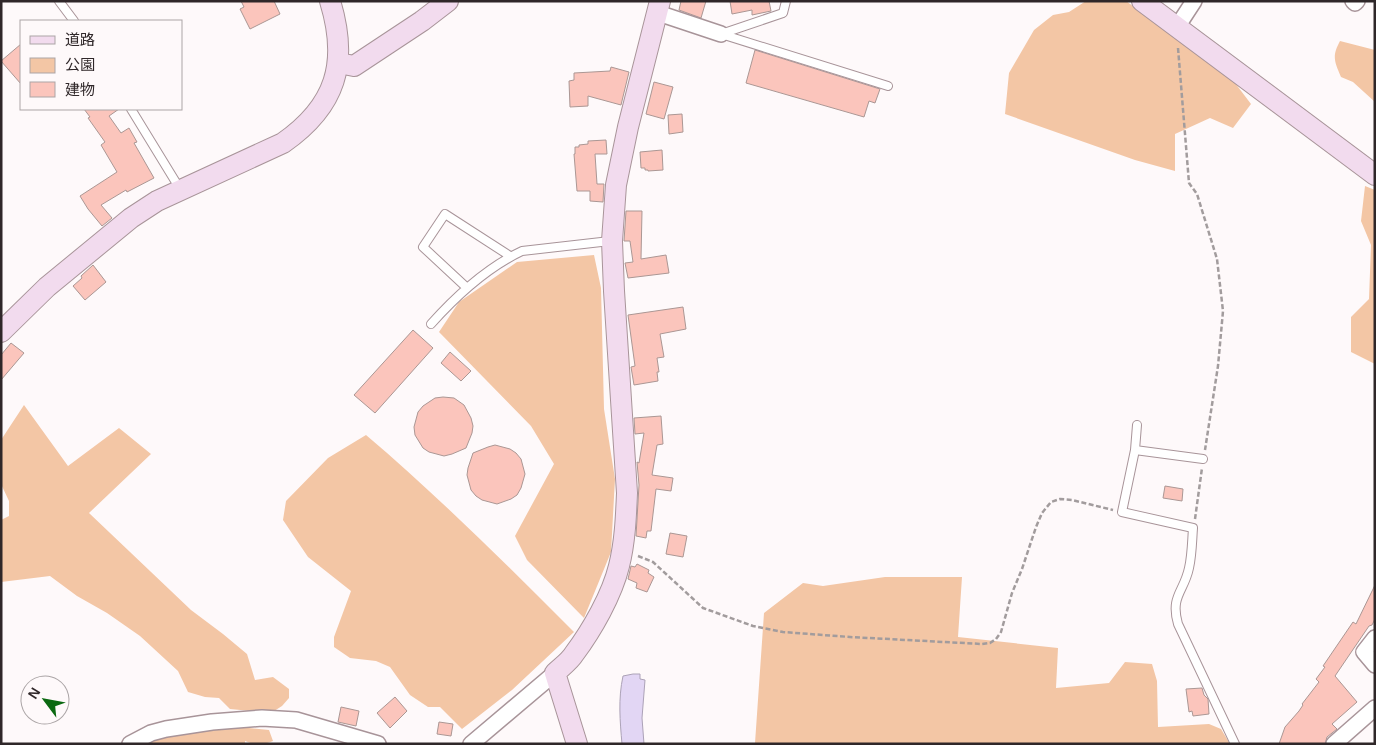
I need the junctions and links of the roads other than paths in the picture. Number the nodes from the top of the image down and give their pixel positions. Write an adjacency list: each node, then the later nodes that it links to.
1 (59, 1): 8 (lane)
2 (330, 1): 11 (street)
3 (448, 1): 11 (street)
4 (786, 1): 10 (lane)
5 (1142, 1): 9 (street)
6 (1194, 1): 9 (street)
7 (659, 7): 10 (street); 16 (street)
8 (73, 20)
9 (1177, 27): 14 (street)
10 (721, 34): 12 (lane)
11 (339, 63): 15 (street)
12 (888, 86)
13 (132, 110): 15 (lane)
14 (1375, 176)
15 (180, 190): 20 (street)
16 (612, 241): 17 (lane); 26 (street)
17 (510, 256): 18 (lane); 18 (lane)
18 (466, 287): 19 (lane)
19 (431, 324)
20 (1, 332)
21 (1137, 425): 22 (lane)
22 (1135, 450): 23 (lane); 32 (lane)
23 (1203, 459)
24 (1375, 638): 25 (street)
25 (1375, 665)
26 (555, 674): 30 (street); 31 (street)
27 (1375, 708): 33 (street)
28 (130, 744): 29 (street)
29 (378, 744)
30 (471, 744)
31 (577, 744)
32 (1236, 744)
33 (1334, 744)

